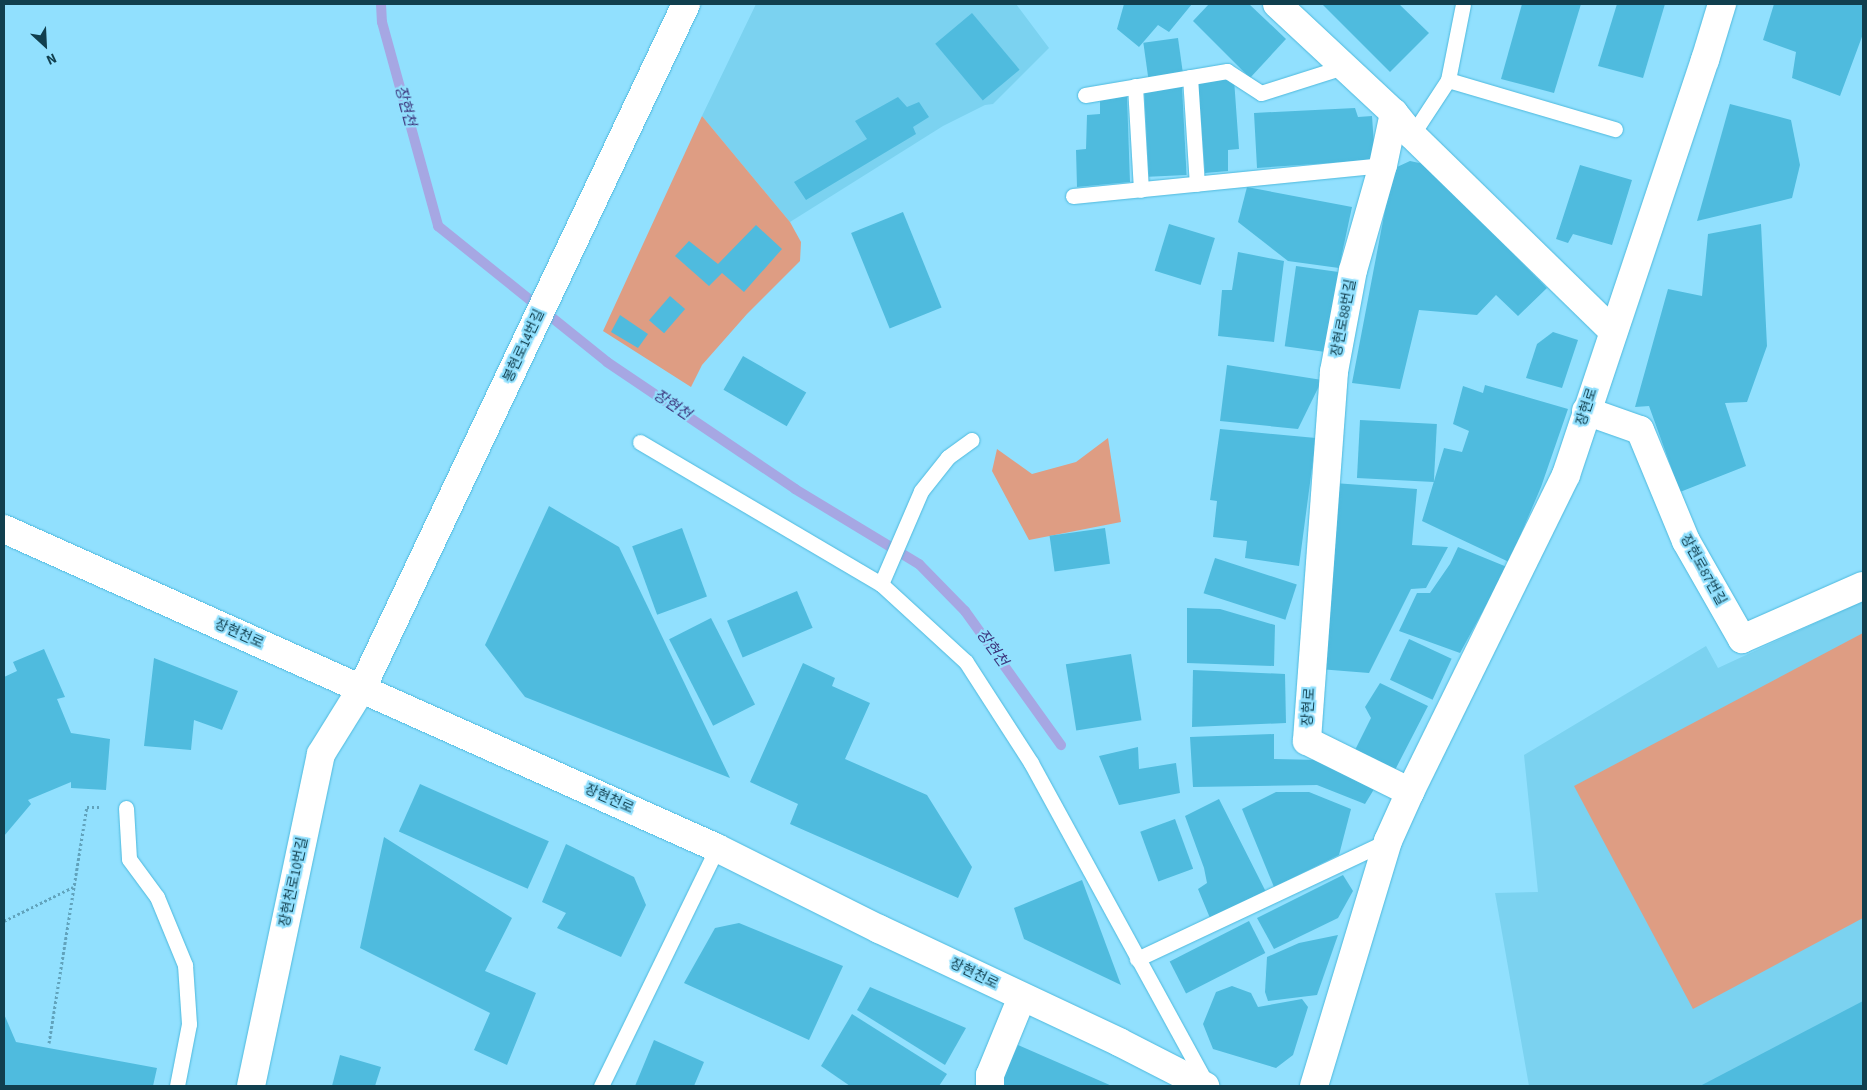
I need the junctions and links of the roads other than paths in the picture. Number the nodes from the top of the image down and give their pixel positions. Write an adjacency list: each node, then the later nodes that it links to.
1 (686, 4): 25 (street, 봉현로14번길)
2 (1277, 4): 5 (street)
3 (1463, 4): 7 (lane)
4 (1722, 4): 17 (street, 장현로)
5 (1343, 67): 6 (lane); 10 (street)
6 (1190, 77): 8 (lane); 14 (lane)
7 (1448, 80): 11 (lane); 12 (lane)
8 (1135, 86): 9 (lane); 15 (lane)
9 (1084, 95)
10 (1394, 113): 12 (street); 13 (street, 장현로88번길)
11 (1615, 129)
12 (1412, 135): 17 (street)
13 (1384, 164): 14 (lane); 21 (street, 장현로88번길)
14 (1197, 184): 15 (lane)
15 (1141, 190): 16 (lane)
16 (1073, 196)
17 (1613, 331): 18 (street, 장현로)
18 (1586, 411): 24 (street, 장현로87번길); 26 (street, 장현로)
19 (972, 440): 23 (lane)
20 (640, 442): 23 (lane, 장현천로)
21 (1322, 528): 26 (street, 장현로)
22 (4, 530): 25 (street, 장현천로)
23 (881, 584): 30 (lane, 장현천로)
24 (1863, 586)
25 (362, 688): 29 (street, 장현천로); 33 (street, 장현천로10번길)
26 (1410, 792): 28 (street, 장현로)
27 (126, 808): 32 (lane)
28 (1388, 841): 30 (lane); 37 (street, 장현로)
29 (717, 848): 31 (street, 장현천로); 34 (lane)
30 (1137, 959): 36 (lane, 장현천로)
31 (1022, 997): 35 (street); 36 (street, 장현천로)
32 (177, 1086)
33 (251, 1086)
34 (601, 1086)
35 (990, 1086)
36 (1207, 1086)
37 (1314, 1086)

